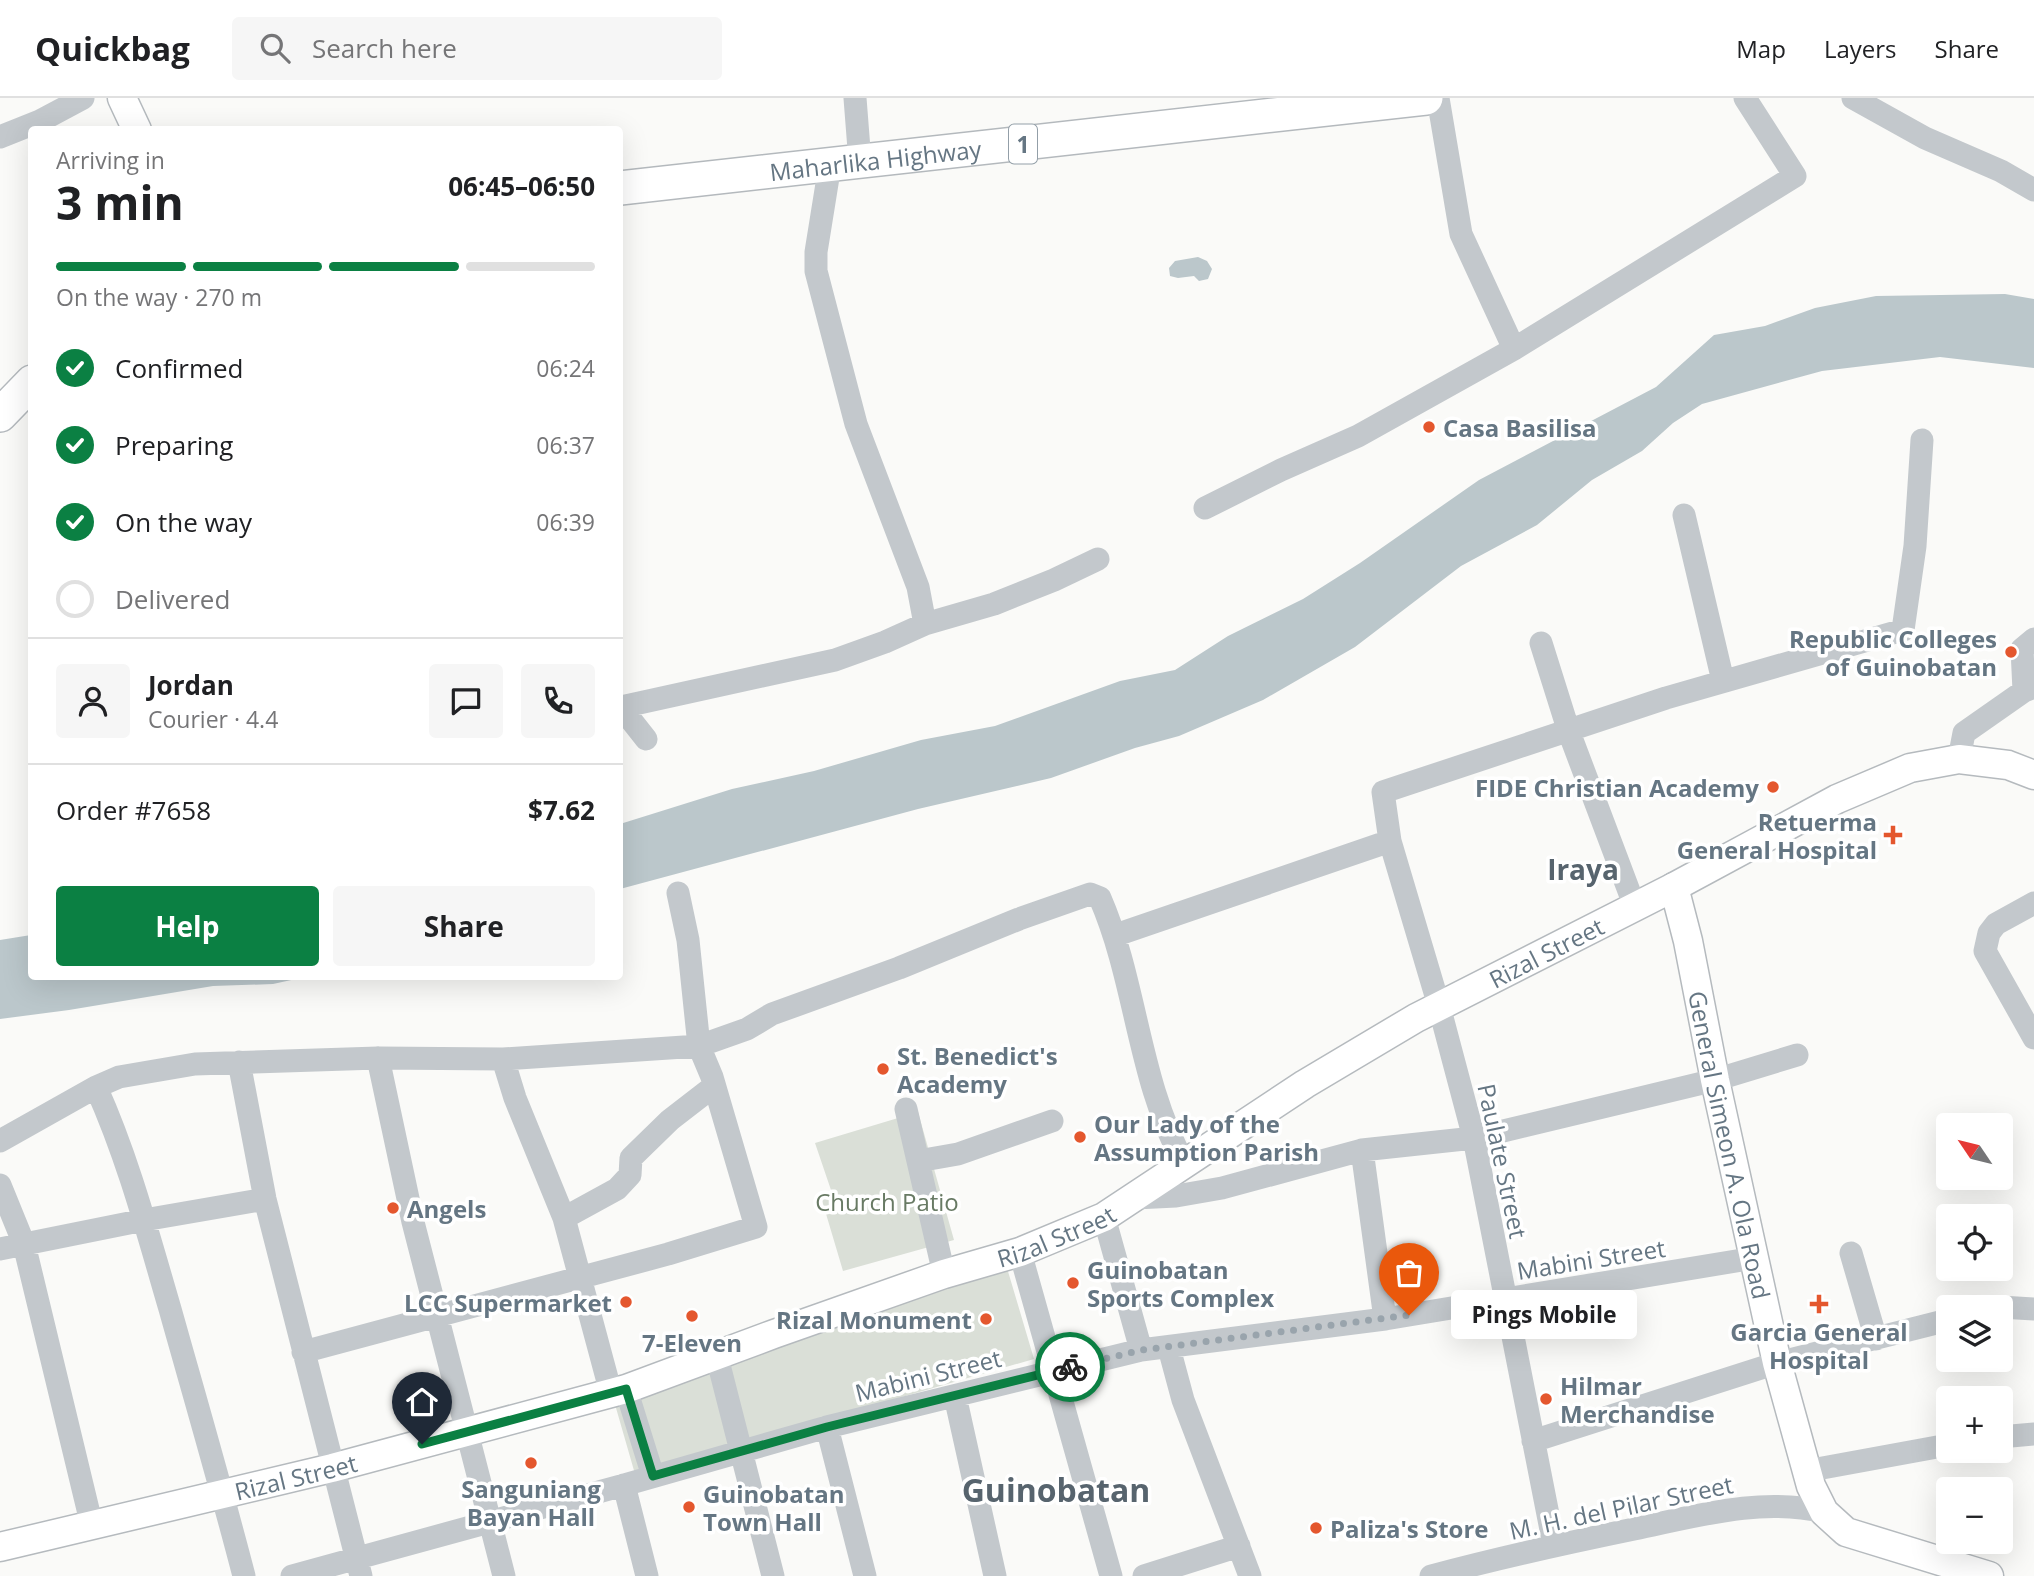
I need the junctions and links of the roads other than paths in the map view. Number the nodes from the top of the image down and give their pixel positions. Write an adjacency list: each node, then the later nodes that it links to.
1 (83, 98): 9 (street)
2 (122, 98): 8 (main road)
3 (855, 98): 10 (street)
4 (1426, 98): 10 (highway, Maharlika Highway / 1)
5 (1438, 98): 13 (street)
6 (1745, 98): 13 (street)
7 (1853, 98): 12 (street)
8 (135, 126)
9 (0, 137)
10 (845, 163): 11 (highway, Maharlika Highway / 1); 20 (street)
11 (623, 188)
12 (2034, 190)
13 (1514, 349): 17 (street)
14 (28, 394): 15 (highway)
15 (0, 415)
16 (1922, 440): 23 (street)
17 (1205, 508)
18 (1684, 515): 23 (street)
19 (1098, 559): 20 (street)
20 (925, 624): 25 (street)
21 (2034, 639): 24 (street)
22 (1541, 643): 27 (street)
23 (1723, 681): 27 (street)
24 (2029, 689): 29 (street)
25 (623, 706)
26 (623, 711): 28 (street)
27 (1569, 732): 31 (street, Paulate Street); 35 (street)
28 (646, 739)
29 (1959, 759): 30 (main road, Rizal Street); 32 (main road, Rizal Street)
30 (2034, 775)
31 (1391, 841): 36 (street); 37 (street, Paulate Street)
32 (1674, 887): 35 (main road, Rizal Street); 44 (main road, General Simeon A. Ola Road)
33 (678, 893): 39 (street)
34 (2034, 903): 38 (street)
35 (1634, 907): 37 (main road, Rizal Street)
36 (1116, 935): 39 (street); 53 (street)
37 (1439, 1006): 49 (street, Paulate Street); 53 (main road, Rizal Street)
38 (2034, 1038)
39 (699, 1046): 42 (street); 45 (street)
40 (1797, 1055): 44 (street)
41 (378, 1058): 42 (street); 43 (street); 70 (street)
42 (503, 1059): 58 (street)
43 (239, 1062): 46 (street); 56 (street)
44 (1715, 1080): 49 (street); 64 (main road, General Simeon A. Ola Road)
45 (714, 1086): 58 (street); 66 (street)
46 (96, 1087): 50 (street); 59 (street)
47 (906, 1109): 52 (street)
48 (1052, 1121): 52 (street)
49 (1474, 1138): 51 (street); 67 (street, Paulate Street)
50 (0, 1141)
51 (1362, 1150): 55 (street); 71 (street)
52 (918, 1161): 65 (street)
53 (1184, 1163): 55 (main road, Rizal Street)
54 (0, 1185): 60 (street)
55 (1135, 1198): 57 (main road, Rizal Street)
56 (265, 1199): 59 (street); 76 (street)
57 (1104, 1217): 62 (main road, Rizal Street); 75 (street)
58 (564, 1218): 66 (street)
59 (144, 1220): 60 (street); 93 (street)
60 (24, 1244): 61 (street); 96 (street)
61 (0, 1249)
62 (1020, 1252): 65 (main road, Rizal Street); 79 (street)
63 (1851, 1253): 73 (street)
64 (1754, 1258): 67 (street, Mabini Street); 78 (main road, General Simeon A. Ola Road)
65 (944, 1275): 77 (main road, Rizal Street)
66 (580, 1278): 70 (street); 80 (street)
67 (1504, 1299): 71 (street, Mabini Street); 86 (street, Paulate Street)
68 (2013, 1308): 69 (street)
69 (2034, 1309)
70 (437, 1317): 76 (street); 83 (street)
71 (1385, 1319): 74 (street, Mabini Street)
72 (1936, 1323): 73 (street)
73 (1876, 1339): 78 (street)
74 (1169, 1348): 75 (street, Mabini Street); 98 (street)
75 (1142, 1350): 79 (street, Mabini Street)
76 (303, 1352): 89 (street)
77 (717, 1357): 80 (main road, Rizal Street); 88 (street)
78 (1777, 1363): 86 (street); 90 (main road, General Simeon A. Ola Road)
79 (1053, 1371): 81 (street, Mabini Street); 108 (street)
80 (618, 1391): 83 (main road, Rizal Street); 91 (street)
81 (955, 1396): 82 (street, Mabini Street); 107 (street)
82 (827, 1427): 88 (street, Mabini Street); 106 (street)
83 (468, 1432): 89 (main road, Rizal Street); 95 (street)
84 (2034, 1434): 85 (street)
85 (2013, 1436)
86 (1534, 1441): 97 (street, Paulate Street)
87 (1936, 1447): 90 (street)
88 (742, 1451): 91 (street, Mabini Street); 105 (street)
89 (332, 1468): 93 (main road, Rizal Street); 100 (street)
90 (1806, 1471): 94 (main road, General Simeon A. Ola Road)
91 (653, 1476): 92 (street, Mabini Street)
92 (624, 1485): 95 (street, Mabini Street); 104 (street)
93 (223, 1494): 96 (main road, Rizal Street); 101 (street)
94 (1824, 1512): 97 (street, M. H. del Pilar Street); 112 (main road, General Simeon A. Ola Road)
95 (490, 1522): 100 (street, Mabini Street); 103 (street)
96 (92, 1526): 99 (main road, Rizal Street)
97 (1554, 1545): 111 (street, M. H. del Pilar Street)
98 (1239, 1546): 109 (street); 110 (street)
99 (0, 1547)
100 (359, 1567): 102 (street, Mabini Street)
101 (244, 1576)
102 (292, 1576)
103 (504, 1576)
104 (647, 1576)
105 (773, 1576)
106 (865, 1576)
107 (995, 1576)
108 (1111, 1576)
109 (1144, 1576)
110 (1250, 1576)
111 (1433, 1576)
112 (1989, 1576)

